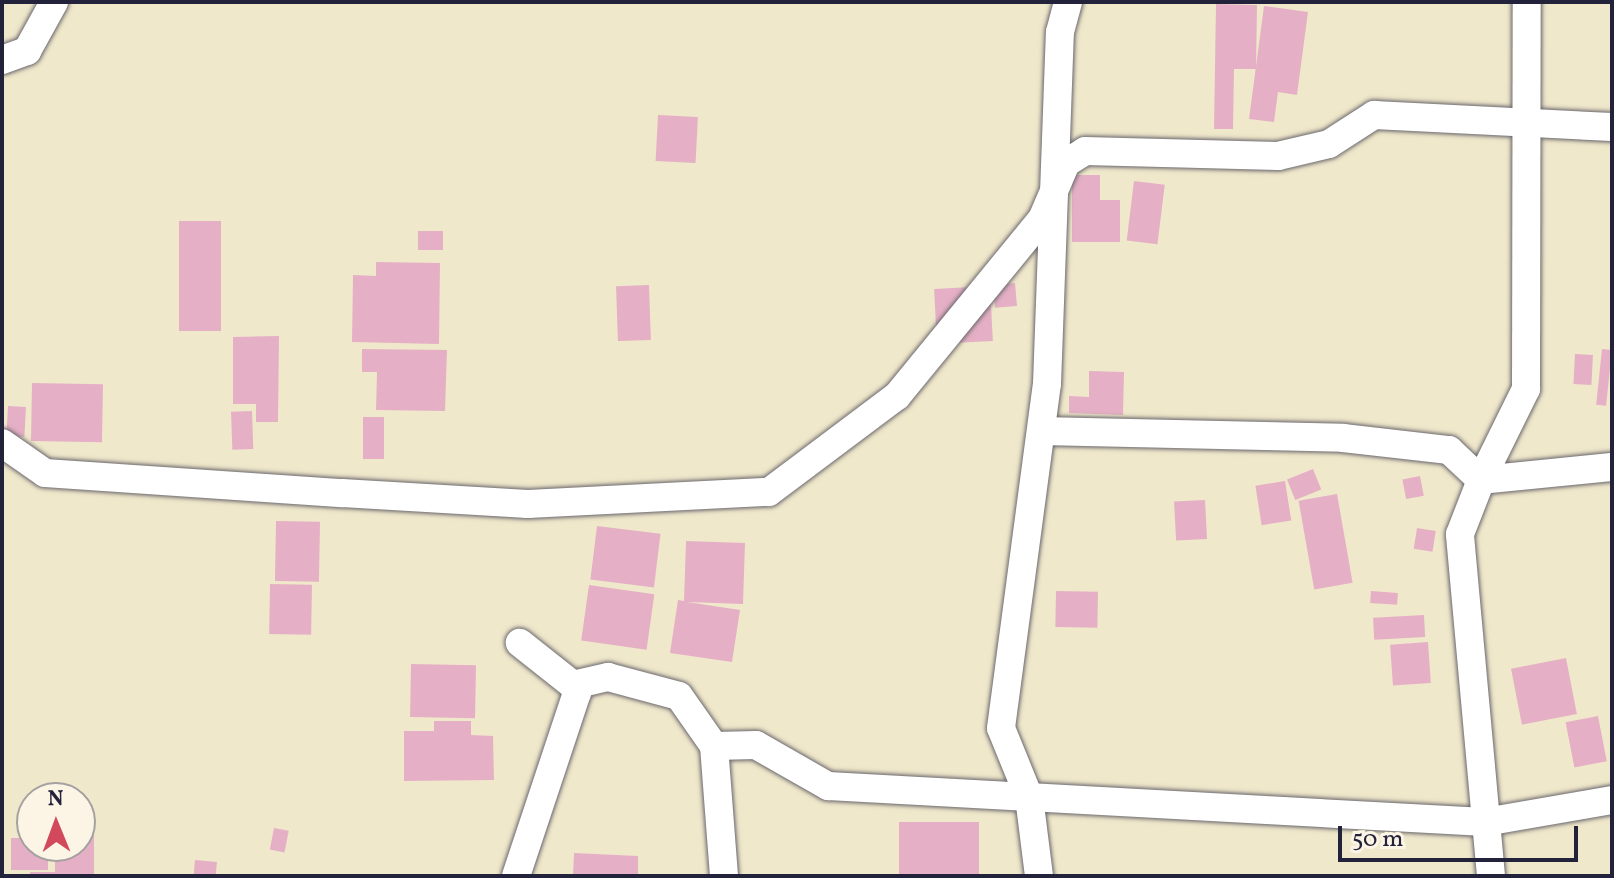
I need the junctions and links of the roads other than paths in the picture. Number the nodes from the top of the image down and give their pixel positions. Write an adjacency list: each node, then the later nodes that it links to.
1 (54, 2): 4 (street)
2 (1068, 2): 7 (street)
3 (1527, 2): 5 (street)
4 (2, 60)
5 (1529, 125): 6 (street); 7 (street); 11 (street)
6 (1612, 127)
7 (1054, 190): 8 (street); 9 (street)
8 (1041, 431): 11 (street); 15 (street)
9 (2, 443)
10 (1612, 467): 11 (street)
11 (1481, 480): 17 (street)
12 (520, 643): 13 (street)
13 (573, 685): 14 (street); 18 (street)
14 (714, 746): 15 (street); 19 (street)
15 (1029, 797): 17 (street); 20 (street)
16 (1612, 800): 17 (street)
17 (1485, 822): 21 (street)
18 (516, 876)
19 (724, 876)
20 (1039, 876)
21 (1491, 876)

